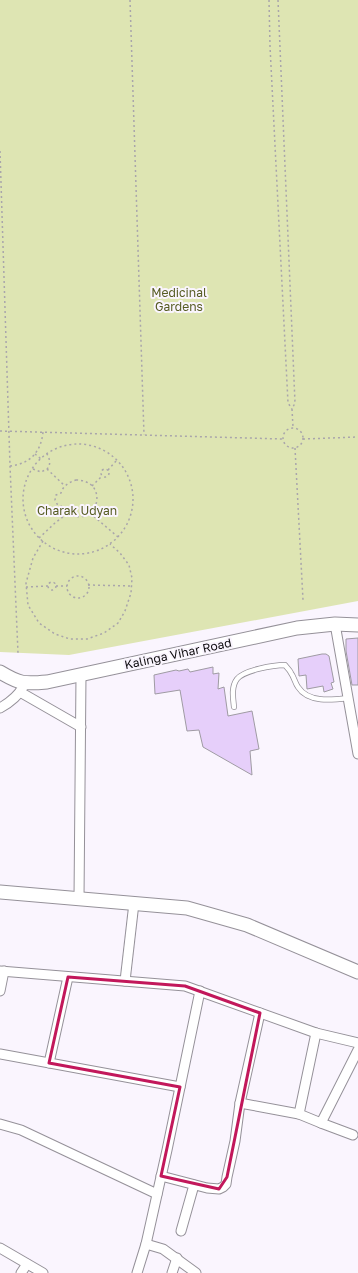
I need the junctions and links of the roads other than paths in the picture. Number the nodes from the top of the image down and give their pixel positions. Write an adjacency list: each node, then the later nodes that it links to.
1 (335, 624): 2 (street, Kalinga Vihar Road); 4 (street, Kalinga Vihar Road); 6 (street)
2 (358, 625)
3 (0, 672): 5 (street, Kalinga Vihar Road)
4 (81, 675): 5 (street, Kalinga Vihar Road); 9 (street)
5 (22, 688): 7 (street); 9 (street)
6 (348, 698): 8 (lane); 10 (street)
7 (0, 708)
8 (234, 708)
9 (80, 727): 12 (street)
10 (358, 754)
11 (0, 892): 12 (street)
12 (79, 899): 13 (street)
13 (134, 903): 15 (street); 17 (street)
14 (2, 971): 16 (street); 18 (street)
15 (358, 972)
16 (68, 976): 17 (street); 25 (street)
17 (125, 981): 19 (street)
18 (0, 991)
19 (200, 991): 20 (street); 26 (street)
20 (260, 1013): 21 (street); 27 (street)
21 (316, 1033): 22 (street); 28 (street)
22 (358, 1043)
23 (358, 1050): 29 (street)
24 (0, 1054): 25 (street)
25 (49, 1063): 26 (street)
26 (180, 1087): 32 (street)
27 (240, 1104): 28 (street); 33 (street)
28 (298, 1114): 29 (street)
29 (321, 1123): 31 (street)
30 (0, 1124): 34 (street)
31 (353, 1135)
32 (161, 1176): 33 (street); 34 (street)
33 (194, 1185): 35 (street)
34 (157, 1194): 36 (street)
35 (181, 1231)
36 (146, 1244): 38 (street); 42 (street)
37 (0, 1248): 39 (street)
38 (177, 1258): 43 (street); 44 (street)
39 (27, 1264): 40 (street); 41 (street)
40 (21, 1273)
41 (43, 1273)
42 (137, 1273)
43 (172, 1273)
44 (196, 1273)

